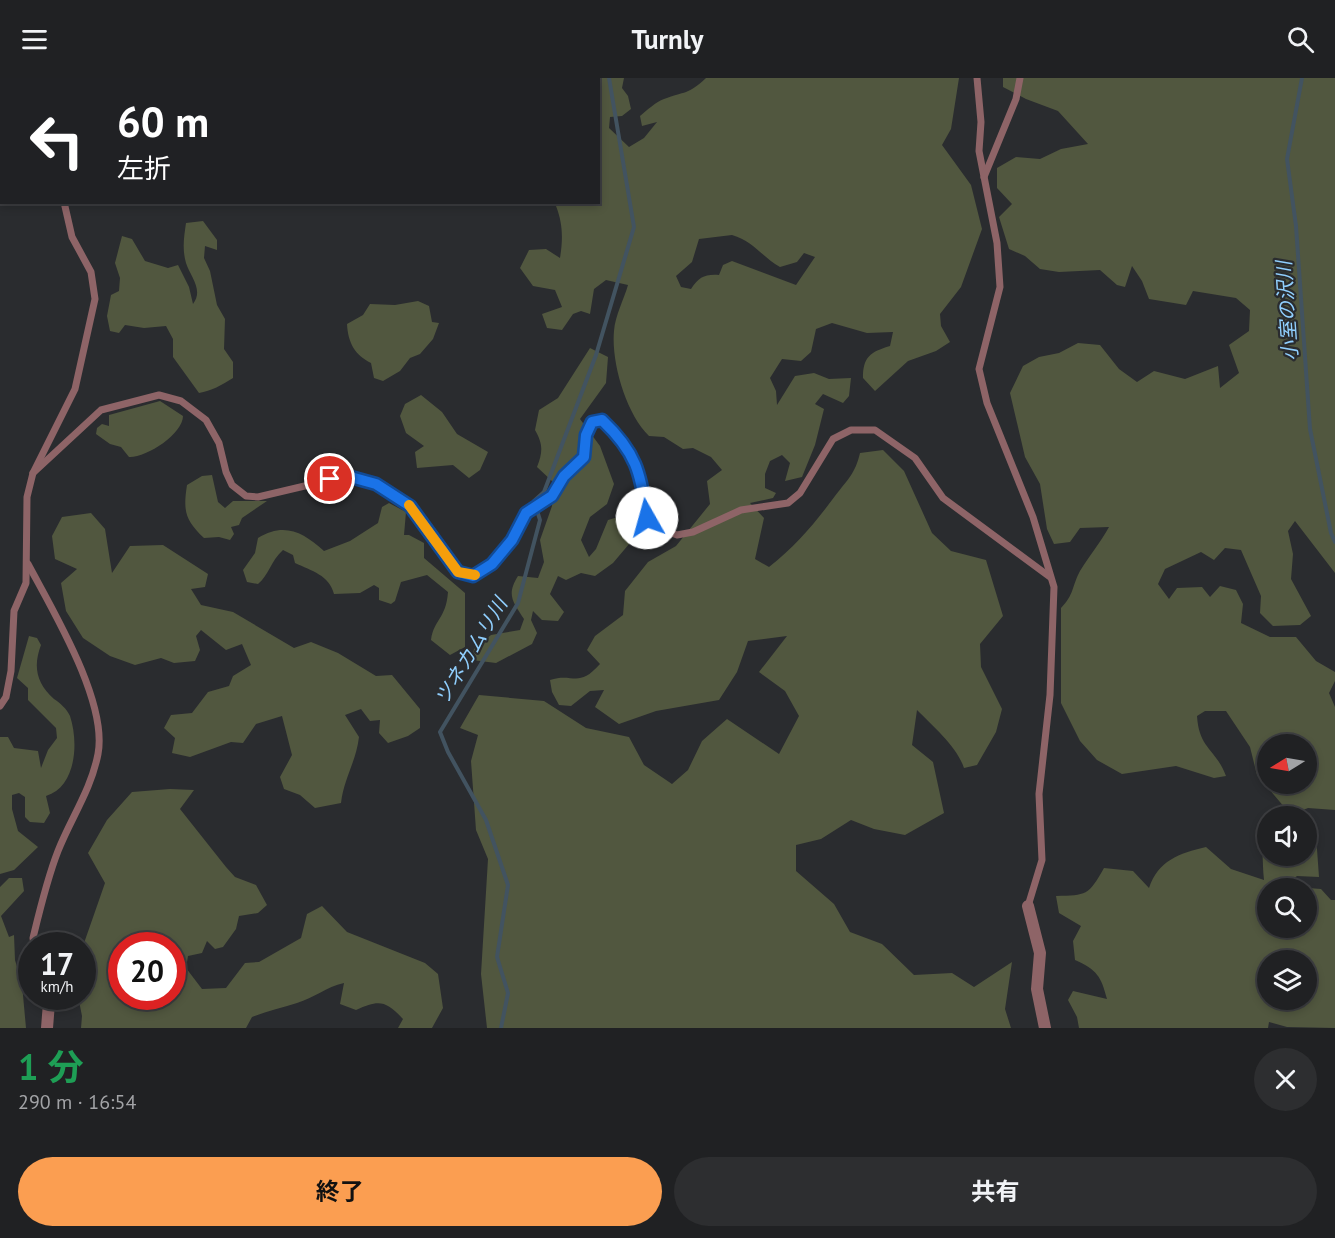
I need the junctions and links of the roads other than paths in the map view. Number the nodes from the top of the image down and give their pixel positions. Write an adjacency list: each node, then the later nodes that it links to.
1 (977, 78): 3 (lane)
2 (1020, 78): 3 (lane)
3 (984, 177): 7 (lane)
4 (64, 204): 5 (lane)
5 (33, 472): 6 (lane); 7 (lane)
6 (28, 564): 8 (lane); 10 (lane)
7 (1050, 577): 9 (lane)
8 (0, 706)
9 (1029, 906): 13 (street)
10 (34, 932)
11 (48, 1010): 12 (street)
12 (47, 1028)
13 (1045, 1028)

